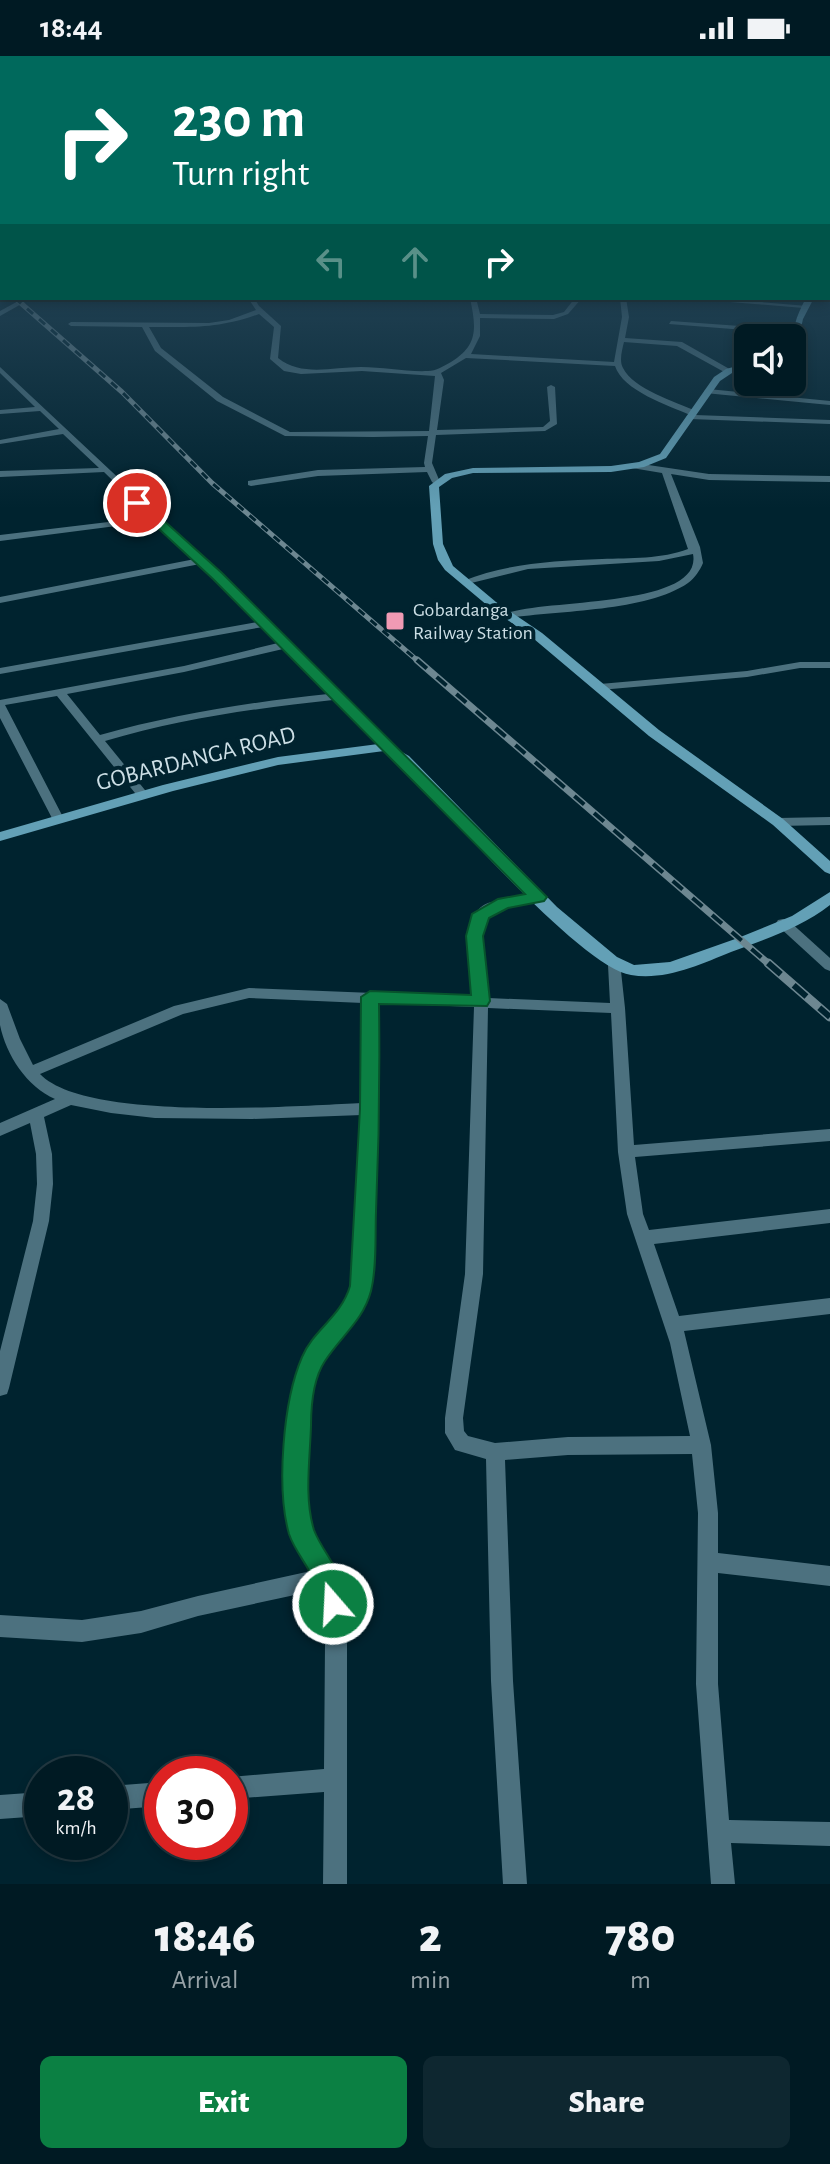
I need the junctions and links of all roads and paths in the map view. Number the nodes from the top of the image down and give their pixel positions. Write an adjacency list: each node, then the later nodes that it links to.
1 (152, 338): 19 (street)
2 (277, 338): 10 (street)
3 (477, 338): 5 (street)
4 (623, 340): 6 (street); 9 (street)
5 (467, 356): 6 (street); 10 (street)
6 (617, 364): 16 (street)
7 (0, 369): 14 (street)
8 (734, 370): 9 (main road)
9 (729, 371): 12 (main road)
10 (435, 373): 19 (street)
11 (551, 387): 19 (street)
12 (708, 391): 13 (street); 16 (main road)
13 (830, 403)
14 (40, 409): 15 (street); 18 (street)
15 (0, 412)
16 (691, 415): 17 (street); 21 (main road)
17 (830, 422)
18 (64, 431): 20 (street); 23 (street)
19 (431, 433): 22 (street)
20 (0, 442)
21 (635, 466): 24 (street); 27 (main road)
22 (430, 469): 27 (street); 28 (street)
23 (103, 470): 25 (street); 29 (street)
24 (666, 472): 26 (street); 31 (street)
25 (0, 474)
26 (830, 479)
27 (436, 482): 33 (main road)
28 (251, 483)
29 (154, 519): 30 (street); 32 (street)
30 (0, 538)
31 (695, 547): 33 (street); 35 (street)
32 (201, 561): 34 (street); 36 (street)
33 (466, 583): 35 (main road)
34 (0, 600)
35 (509, 615): 40 (main road)
36 (264, 624): 37 (street); 39 (street)
37 (285, 645): 41 (street); 42 (street)
38 (830, 665): 40 (street)
39 (0, 671)
40 (600, 687): 51 (main road)
41 (60, 692): 43 (street); 46 (street)
42 (338, 696): 46 (street); 47 (street)
43 (0, 705): 44 (street)
44 (14, 735): 45 (street); 49 (street)
45 (0, 738)
46 (98, 739): 48 (street)
47 (386, 747): 48 (main road, GOBARDANGA ROAD); 54 (main road)
48 (143, 795): 49 (main road, GOBARDANGA ROAD)
49 (58, 819): 52 (main road, GOBARDANGA ROAD)
50 (830, 821): 51 (street)
51 (778, 822): 53 (main road)
52 (0, 837)
53 (830, 869)
54 (538, 897): 57 (main road); 60 (street)
55 (830, 897): 56 (main road)
56 (783, 923): 57 (main road); 58 (street)
57 (615, 965): 62 (street)
58 (830, 966)
59 (370, 997): 60 (street); 63 (street); 65 (street)
60 (481, 1001): 62 (street); 77 (street)
61 (0, 1004): 63 (street)
62 (618, 1008): 69 (street)
63 (30, 1072): 64 (street)
64 (70, 1099): 65 (street); 66 (street)
65 (370, 1109): 80 (street)
66 (36, 1115): 67 (street); 74 (street)
67 (0, 1130)
68 (830, 1135): 69 (street)
69 (626, 1152): 71 (street)
70 (830, 1216): 71 (street)
71 (642, 1238): 73 (street)
72 (830, 1306): 73 (street)
73 (672, 1325): 76 (street)
74 (6, 1353): 75 (street)
75 (0, 1388)
76 (701, 1445): 77 (street); 78 (street)
77 (495, 1452): 89 (street)
78 (708, 1562): 79 (street); 86 (street)
79 (830, 1576)
80 (327, 1578): 81 (street); 82 (street)
81 (0, 1626)
82 (337, 1779): 83 (street); 88 (street)
83 (248, 1786)
84 (24, 1805): 85 (street)
85 (0, 1807)
86 (718, 1831): 87 (street); 90 (street)
87 (830, 1834)
88 (335, 1884)
89 (515, 1884)
90 (723, 1884)

